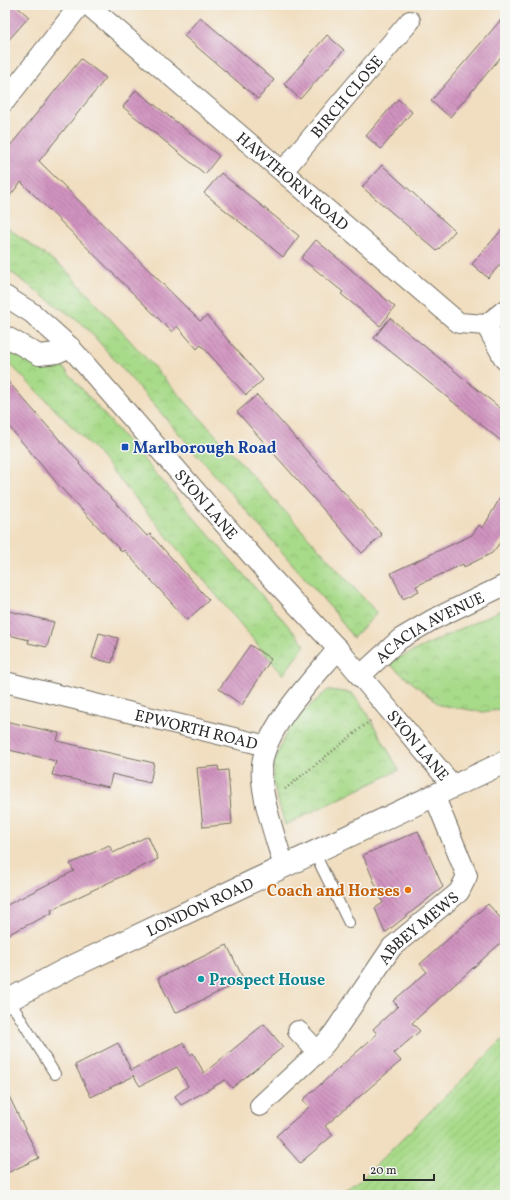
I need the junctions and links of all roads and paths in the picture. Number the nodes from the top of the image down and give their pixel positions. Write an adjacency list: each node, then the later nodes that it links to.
1 (80, 5): 4 (street)
2 (88, 5): 5 (street, HAWTHORN ROAD)
3 (410, 21): 5 (street, BIRCH CLOSE)
4 (5, 101)
5 (283, 171): 8 (street, HAWTHORN ROAD)
6 (5, 296): 10 (street, SYON LANE)
7 (505, 310): 8 (street)
8 (486, 325): 11 (street)
9 (5, 336): 10 (street)
10 (70, 347): 13 (street, SYON LANE)
11 (505, 360)
12 (505, 585): 14 (street, ACACIA AVENUE)
13 (338, 649): 14 (street, SYON LANE); 17 (street)
14 (360, 676): 16 (street, SYON LANE)
15 (5, 682): 17 (street, EPWORTH ROAD)
16 (386, 708): 19 (street, SYON LANE); 20 (path)
17 (267, 746): 20 (street, EPWORTH ROAD)
18 (505, 762): 19 (main road, LONDON ROAD)
19 (443, 790): 21 (main road, LONDON ROAD); 26 (street, ABBEY MEWS)
20 (267, 804): 22 (street, EPWORTH ROAD)
21 (314, 852): 22 (main road, LONDON ROAD); 23 (lane)
22 (284, 867): 24 (main road, LONDON ROAD)
23 (349, 923)
24 (7, 1001): 27 (lane)
25 (298, 1031): 26 (street)
26 (318, 1052): 28 (street, ABBEY MEWS)
27 (55, 1074)
28 (260, 1106)

